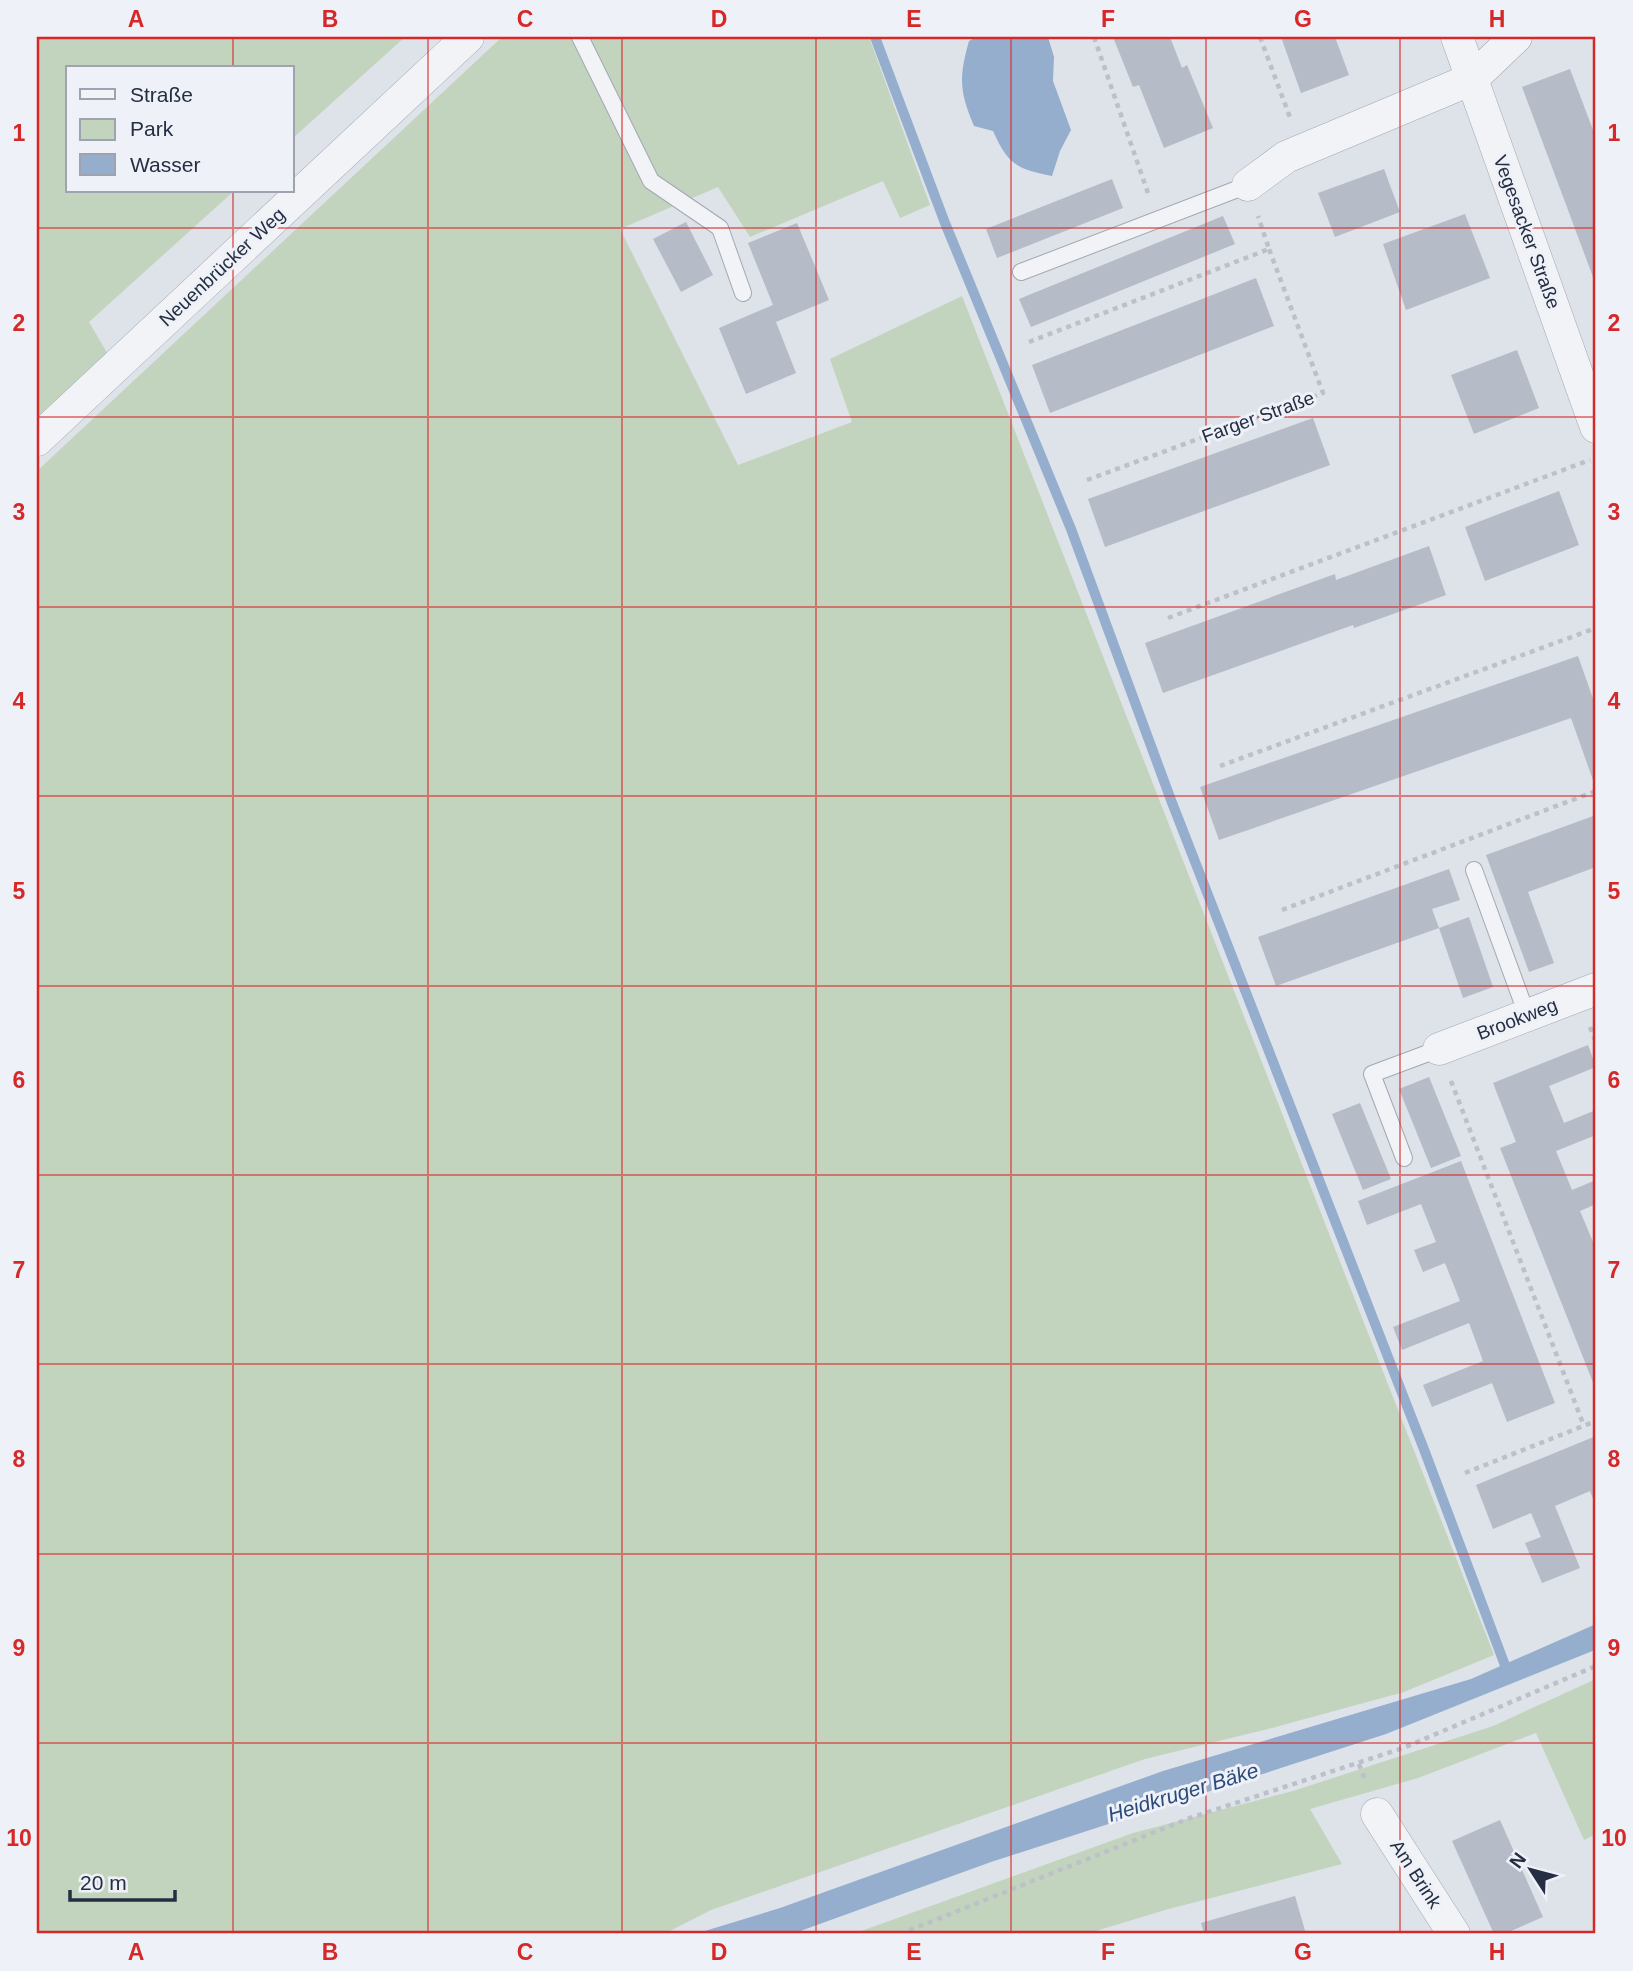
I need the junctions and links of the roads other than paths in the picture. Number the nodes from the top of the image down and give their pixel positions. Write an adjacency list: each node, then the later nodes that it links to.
1 (468, 37): 10 (street, Neuenbrücker Weg)
2 (580, 37): 8 (lane)
3 (1457, 37): 5 (street, Vegesacker Straße)
4 (1516, 37): 5 (street)
5 (1472, 79): 6 (street); 9 (street, Vegesacker Straße)
6 (1248, 186): 7 (lane)
7 (1021, 272)
8 (743, 293)
9 (1595, 422)
10 (37, 440)
11 (1474, 870): 13 (lane)
12 (1596, 989): 13 (street, Brookweg)
13 (1527, 1015): 14 (street, Brookweg)
14 (1438, 1049): 15 (lane)
15 (1404, 1158)
16 (1377, 1814): 17 (street, Am Brink)
17 (1454, 1934)

